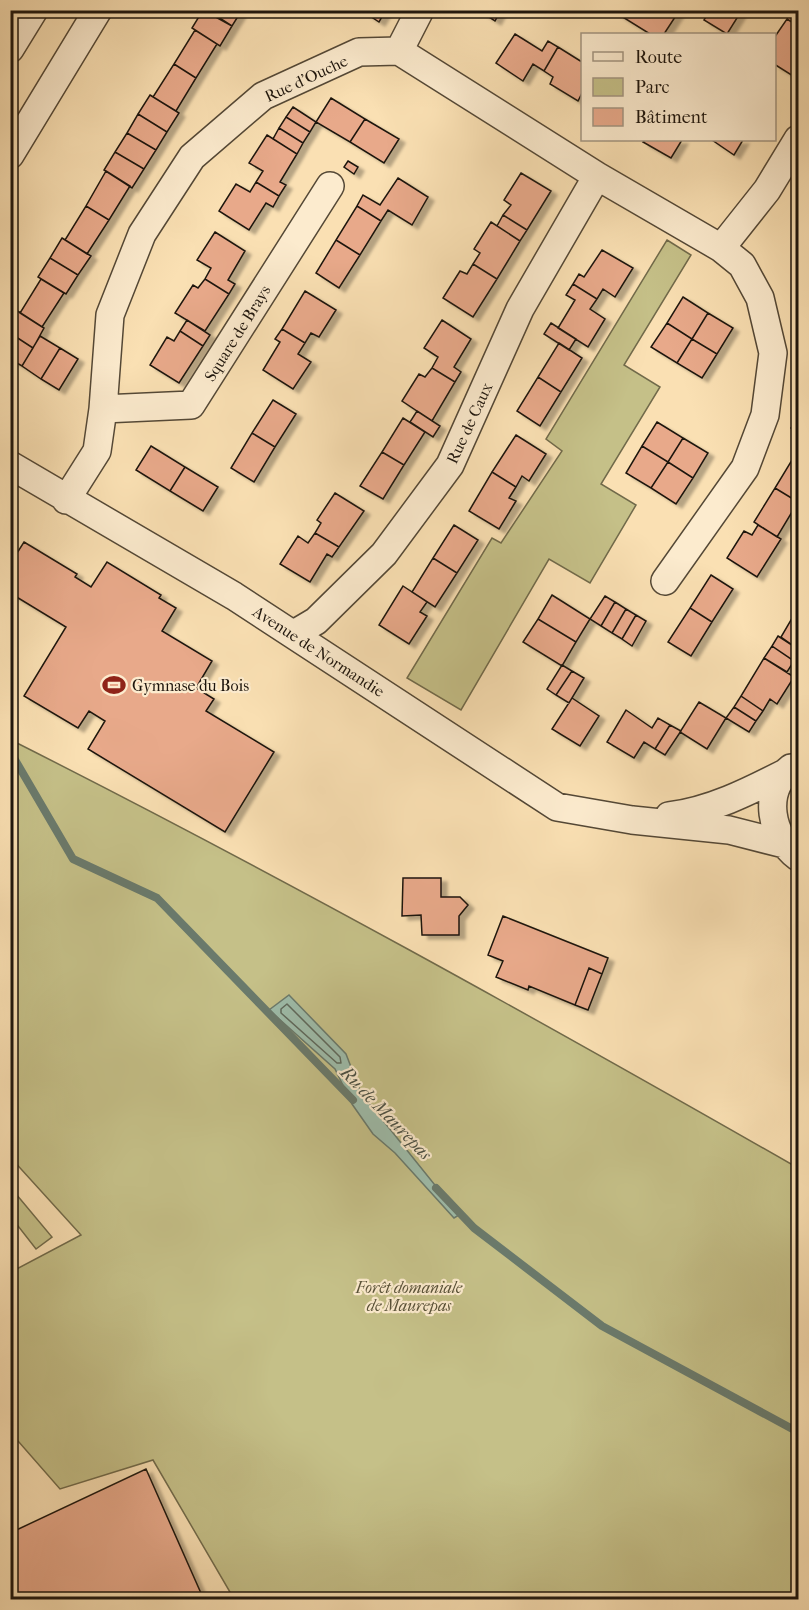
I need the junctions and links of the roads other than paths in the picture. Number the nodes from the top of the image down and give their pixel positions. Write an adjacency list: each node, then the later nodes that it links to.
1 (33, 10): 4 (street)
2 (98, 10): 7 (street)
3 (420, 10): 5 (street)
4 (10, 49)
5 (399, 51): 8 (street); 11 (street, Rue d'Ouche)
6 (798, 139): 10 (street)
7 (10, 155)
8 (597, 176): 10 (street); 15 (street, Rue de Caux)
9 (330, 186): 11 (street, Square de Brays)
10 (721, 248): 14 (street)
11 (103, 409): 13 (street, Rue d'Ouche)
12 (10, 465): 13 (street, Avenue de Normandie)
13 (66, 500): 15 (street, Avenue de Normandie)
14 (664, 581)
15 (294, 634): 17 (street, Avenue de Normandie)
16 (792, 768): 17 (street, Avenue de Normandie); 18 (street, Avenue de Normandie)
17 (632, 820): 18 (street, Avenue de Normandie)
18 (791, 850)

